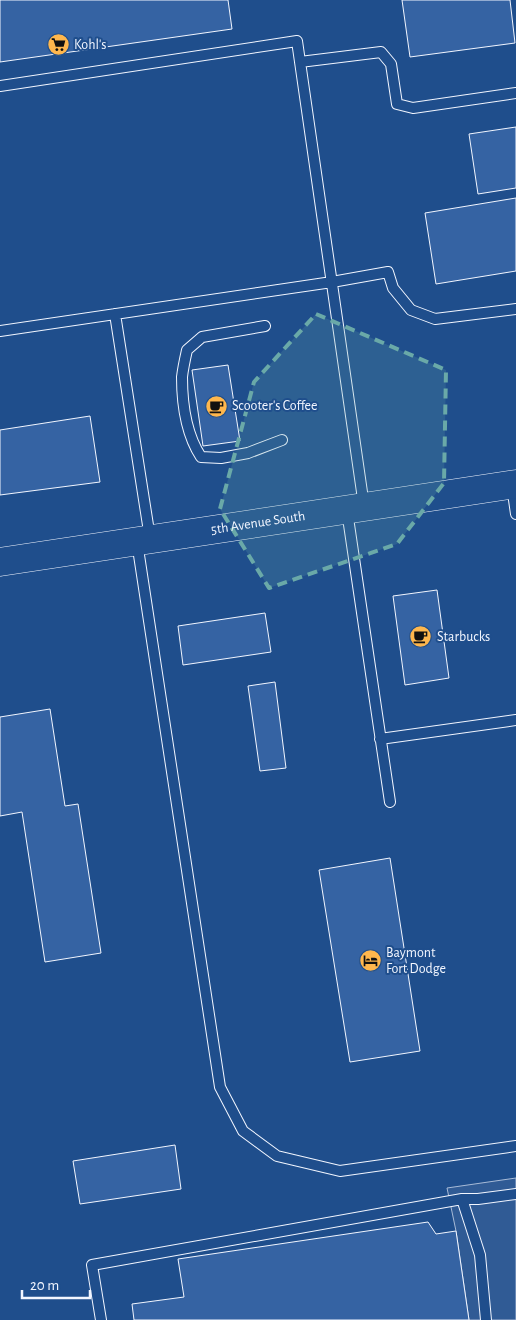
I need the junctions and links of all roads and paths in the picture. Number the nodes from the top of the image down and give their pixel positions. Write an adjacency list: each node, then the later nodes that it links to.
1 (300, 62): 2 (lane); 3 (lane); 4 (lane)
2 (0, 86)
3 (516, 93)
4 (332, 282): 5 (lane); 6 (lane); 11 (lane)
5 (516, 309)
6 (116, 314): 8 (lane); 13 (lane)
7 (265, 326): 9 (lane)
8 (0, 331)
9 (282, 440)
10 (514, 485): 11 (main road, 5th Avenue South); 12 (lane)
11 (356, 508): 13 (main road, 5th Avenue South); 16 (lane)
12 (516, 514)
13 (143, 540): 14 (main road, 5th Avenue South); 18 (lane)
14 (0, 562)
15 (516, 720): 16 (lane)
16 (380, 739): 17 (lane)
17 (390, 802)
18 (516, 1146)
19 (516, 1194): 20 (lane)
20 (462, 1199): 21 (lane); 22 (lane)
21 (101, 1320)
22 (486, 1320)

